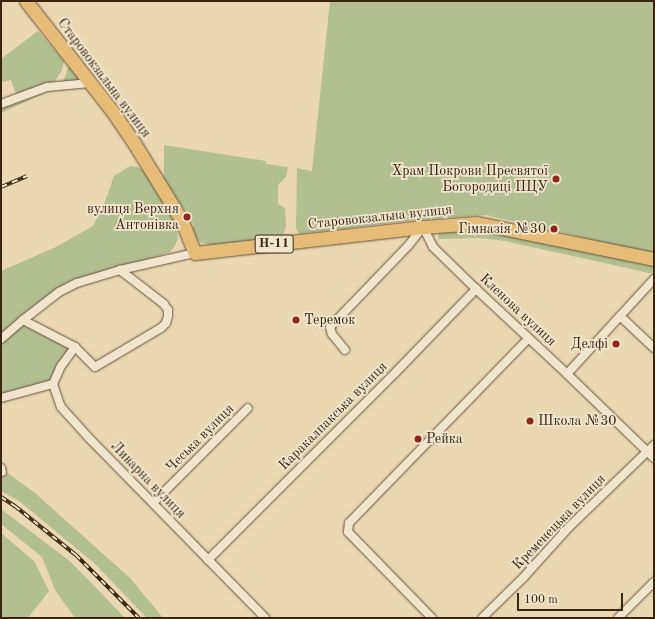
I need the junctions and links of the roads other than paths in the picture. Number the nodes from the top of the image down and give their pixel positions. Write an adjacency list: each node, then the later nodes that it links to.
1 (26, 1): 2 (main road, Старовокзальна вулиця)
2 (90, 83): 3 (street); 5 (main road, Старовокзальна вулиця)
3 (1, 104)
4 (423, 227): 5 (main road, Старовокзальна вулиця / Н-11); 6 (main road, Старовокзальна вулиця / Н-11); 9 (street, Кленова вулиця); 16 (street)
5 (195, 253): 7 (street)
6 (654, 259)
7 (120, 270): 11 (street); 14 (street)
8 (654, 279): 10 (street)
9 (476, 289): 12 (street, Кленова вулиця); 23 (street, Каракалпакська вулиця)
10 (620, 316): 15 (street); 17 (street)
11 (23, 320): 13 (street); 14 (street)
12 (528, 339): 17 (street, Кленова вулиця); 26 (street)
13 (1, 340)
14 (75, 347): 18 (street)
15 (654, 348)
16 (345, 350)
17 (567, 374): 21 (street, Кленова вулиця)
18 (53, 384): 19 (street); 22 (street, Ливарна вулиця)
19 (1, 398)
20 (248, 408): 22 (street, Чеська вулиця)
21 (652, 452): 27 (street, Кременецька вулиця)
22 (153, 503): 23 (street, Ливарна вулиця)
23 (208, 560): 25 (street, Ливарна вулиця)
24 (654, 582): 28 (street)
25 (265, 618)
26 (432, 618)
27 (482, 618)
28 (618, 618)

